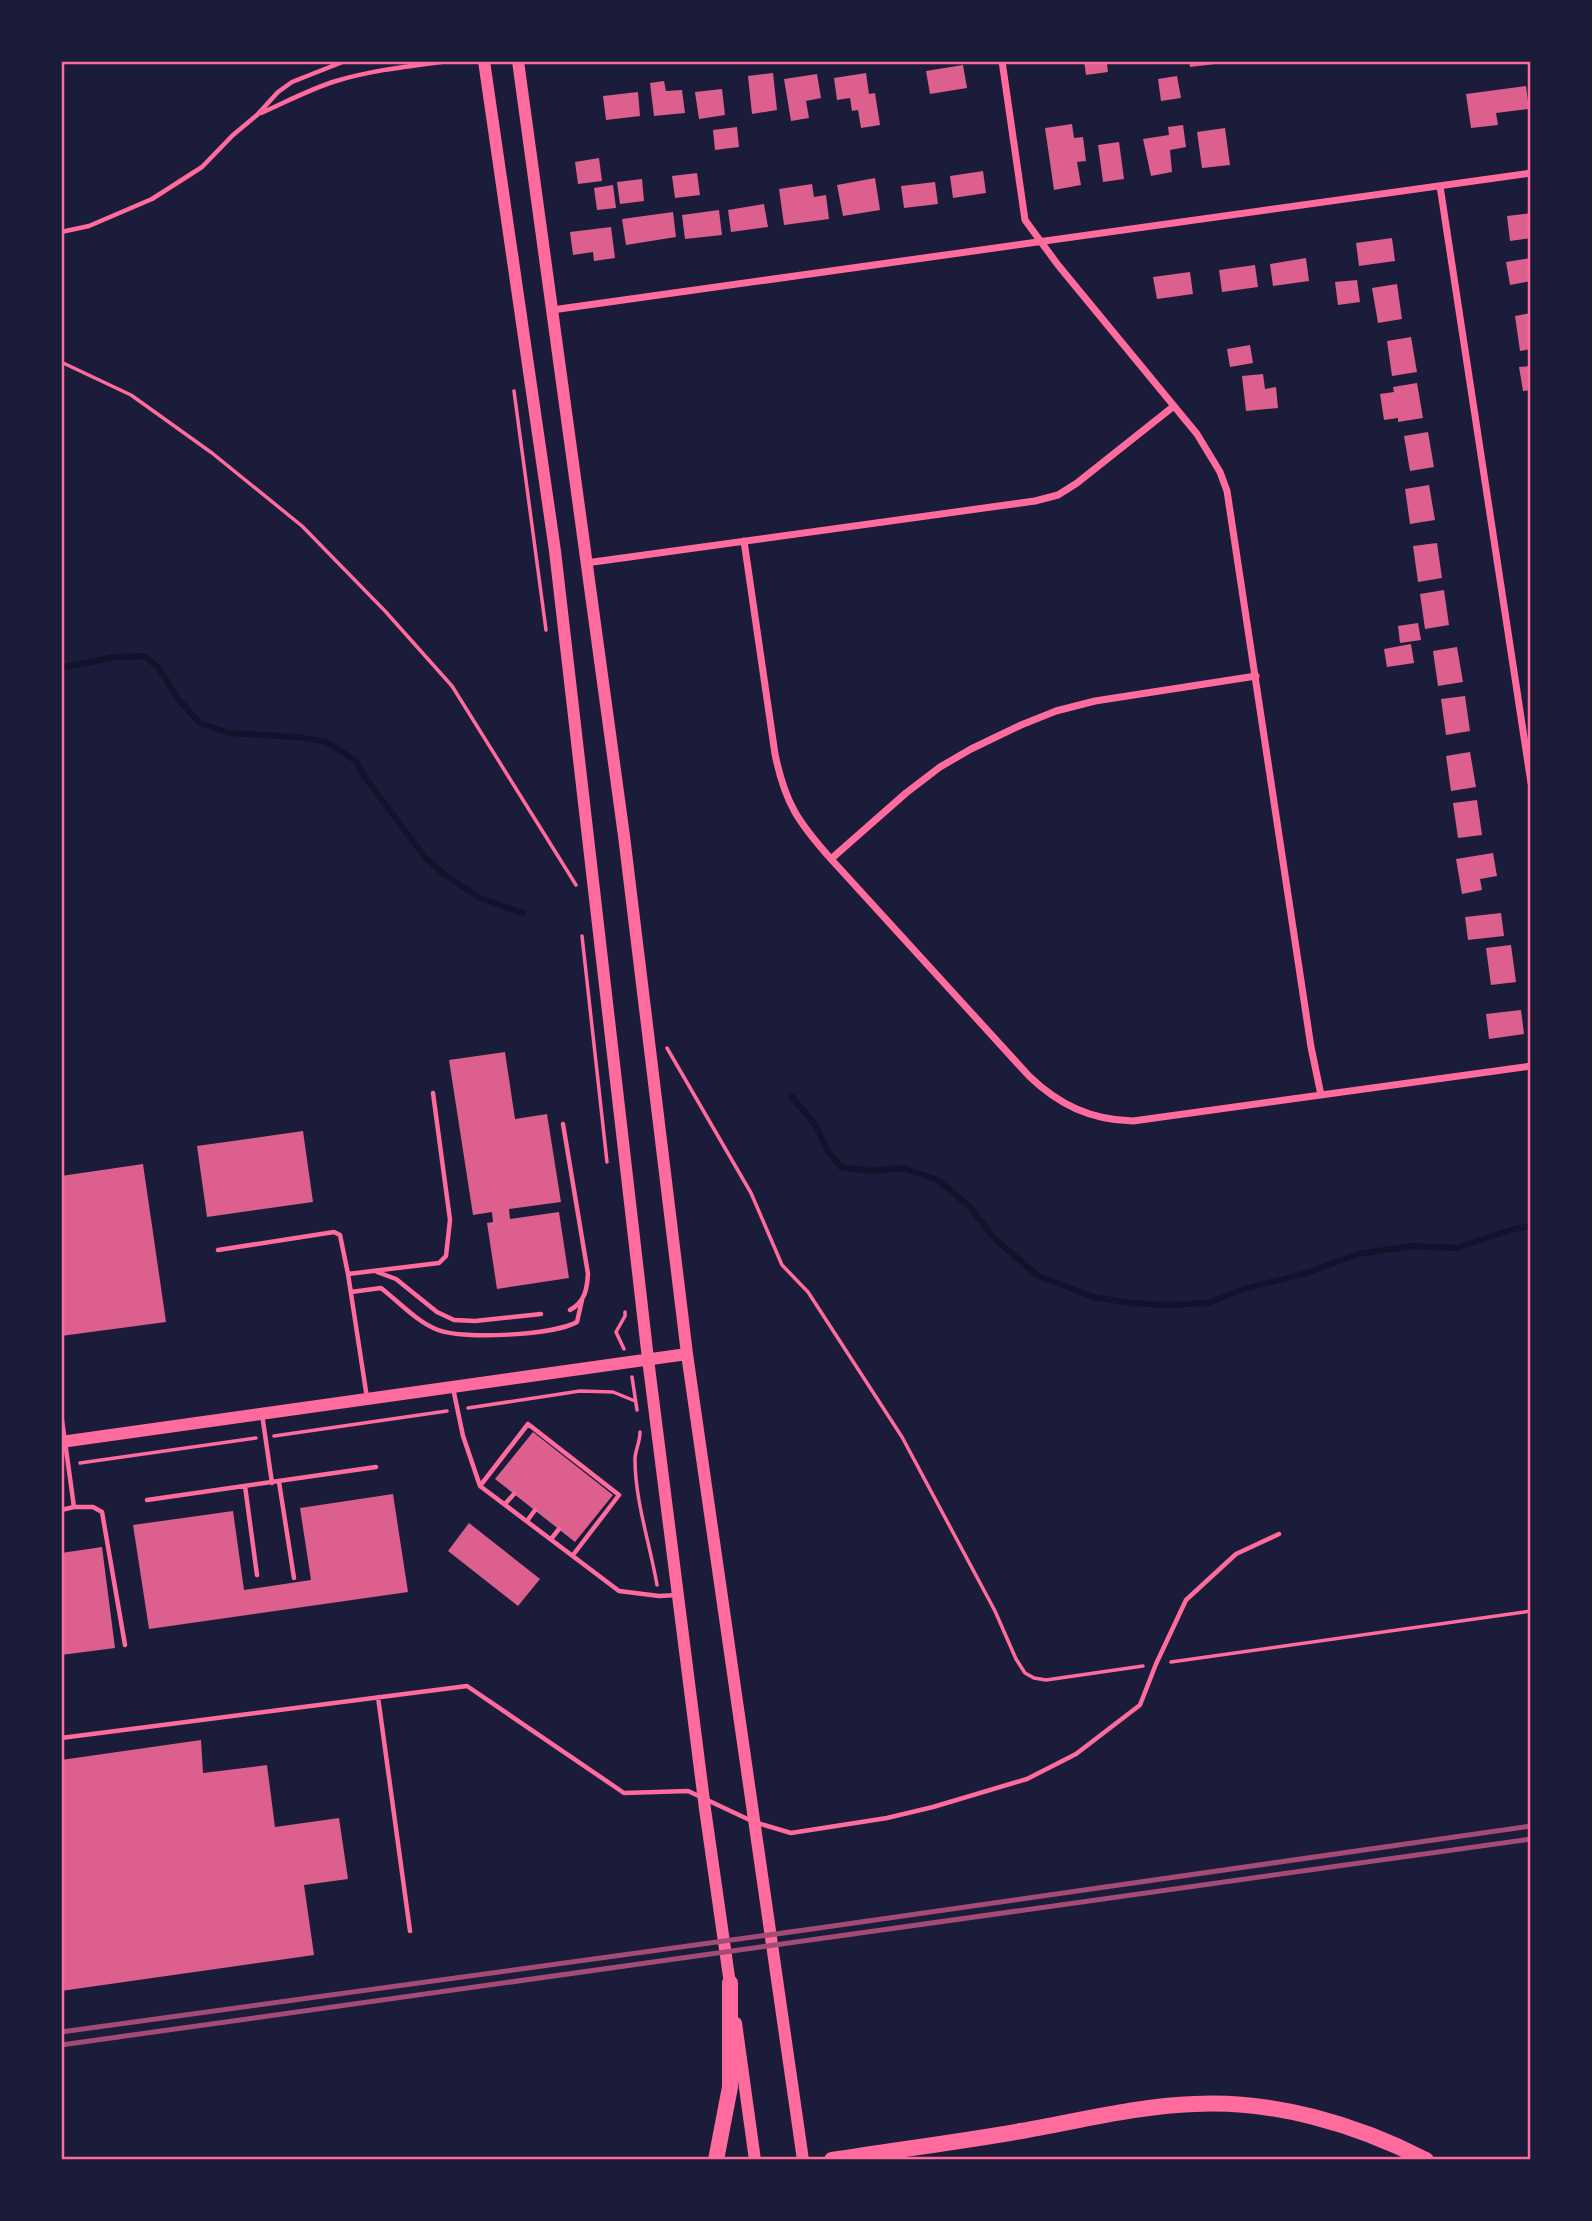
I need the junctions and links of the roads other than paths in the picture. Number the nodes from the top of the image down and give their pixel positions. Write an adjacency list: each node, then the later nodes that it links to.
1 (345, 61): 6 (lane)
2 (448, 61): 6 (lane)
3 (484, 61): 30 (main road)
4 (518, 61): 11 (main road)
5 (1002, 61): 10 (street)
6 (257, 116): 9 (lane)
7 (1531, 173): 8 (street)
8 (1440, 186): 10 (street); 16 (street)
9 (61, 232)
10 (1041, 241): 11 (street); 12 (street)
11 (551, 310): 14 (main road)
12 (1174, 406): 13 (street); 15 (street)
13 (744, 541): 14 (street); 17 (street)
14 (586, 563): 29 (main road)
15 (1256, 676): 17 (street); 20 (street)
16 (1531, 783)
17 (831, 859): 20 (street)
18 (1531, 1066): 20 (street)
19 (433, 1093): 23 (lane)
20 (1321, 1095)
21 (563, 1124): 26 (lane)
22 (218, 1250): 24 (lane)
23 (376, 1272): 24 (lane); 28 (lane)
24 (348, 1274): 25 (lane)
25 (351, 1292): 26 (lane); 32 (lane)
26 (582, 1300): 27 (lane)
27 (570, 1310)
28 (541, 1314)
29 (687, 1354): 30 (main road); 59 (main road)
30 (648, 1359): 31 (main road); 54 (main road)
31 (453, 1387): 32 (main road); 40 (lane)
32 (368, 1399): 34 (main road)
33 (61, 1413): 35 (lane)
34 (262, 1414): 35 (main road); 38 (lane)
35 (64, 1441): 44 (lane)
36 (376, 1467): 37 (lane)
37 (279, 1482): 38 (lane); 53 (lane)
38 (272, 1483): 39 (lane)
39 (244, 1486): 42 (lane); 52 (lane)
40 (480, 1486): 43 (lane); 51 (lane)
41 (514, 1494): 43 (lane)
42 (147, 1500)
43 (505, 1504): 47 (lane)
44 (74, 1507): 45 (lane); 55 (lane)
45 (61, 1510)
46 (535, 1510): 47 (lane)
47 (527, 1521): 50 (lane)
48 (559, 1529): 50 (lane)
49 (1279, 1534): 59 (lane)
50 (551, 1539): 51 (lane)
51 (573, 1556): 54 (lane)
52 (257, 1575)
53 (294, 1578)
54 (677, 1595): 58 (main road)
55 (125, 1645)
56 (378, 1697): 57 (lane); 58 (lane); 60 (lane)
57 (61, 1738)
58 (704, 1796): 59 (lane); 61 (main road)
59 (754, 1822): 64 (main road)
60 (410, 1931)
61 (730, 1983): 62 (highway); 63 (main road)
62 (716, 2160)
63 (755, 2160)
64 (803, 2160)
65 (832, 2160): 66 (highway)
66 (1426, 2160)

